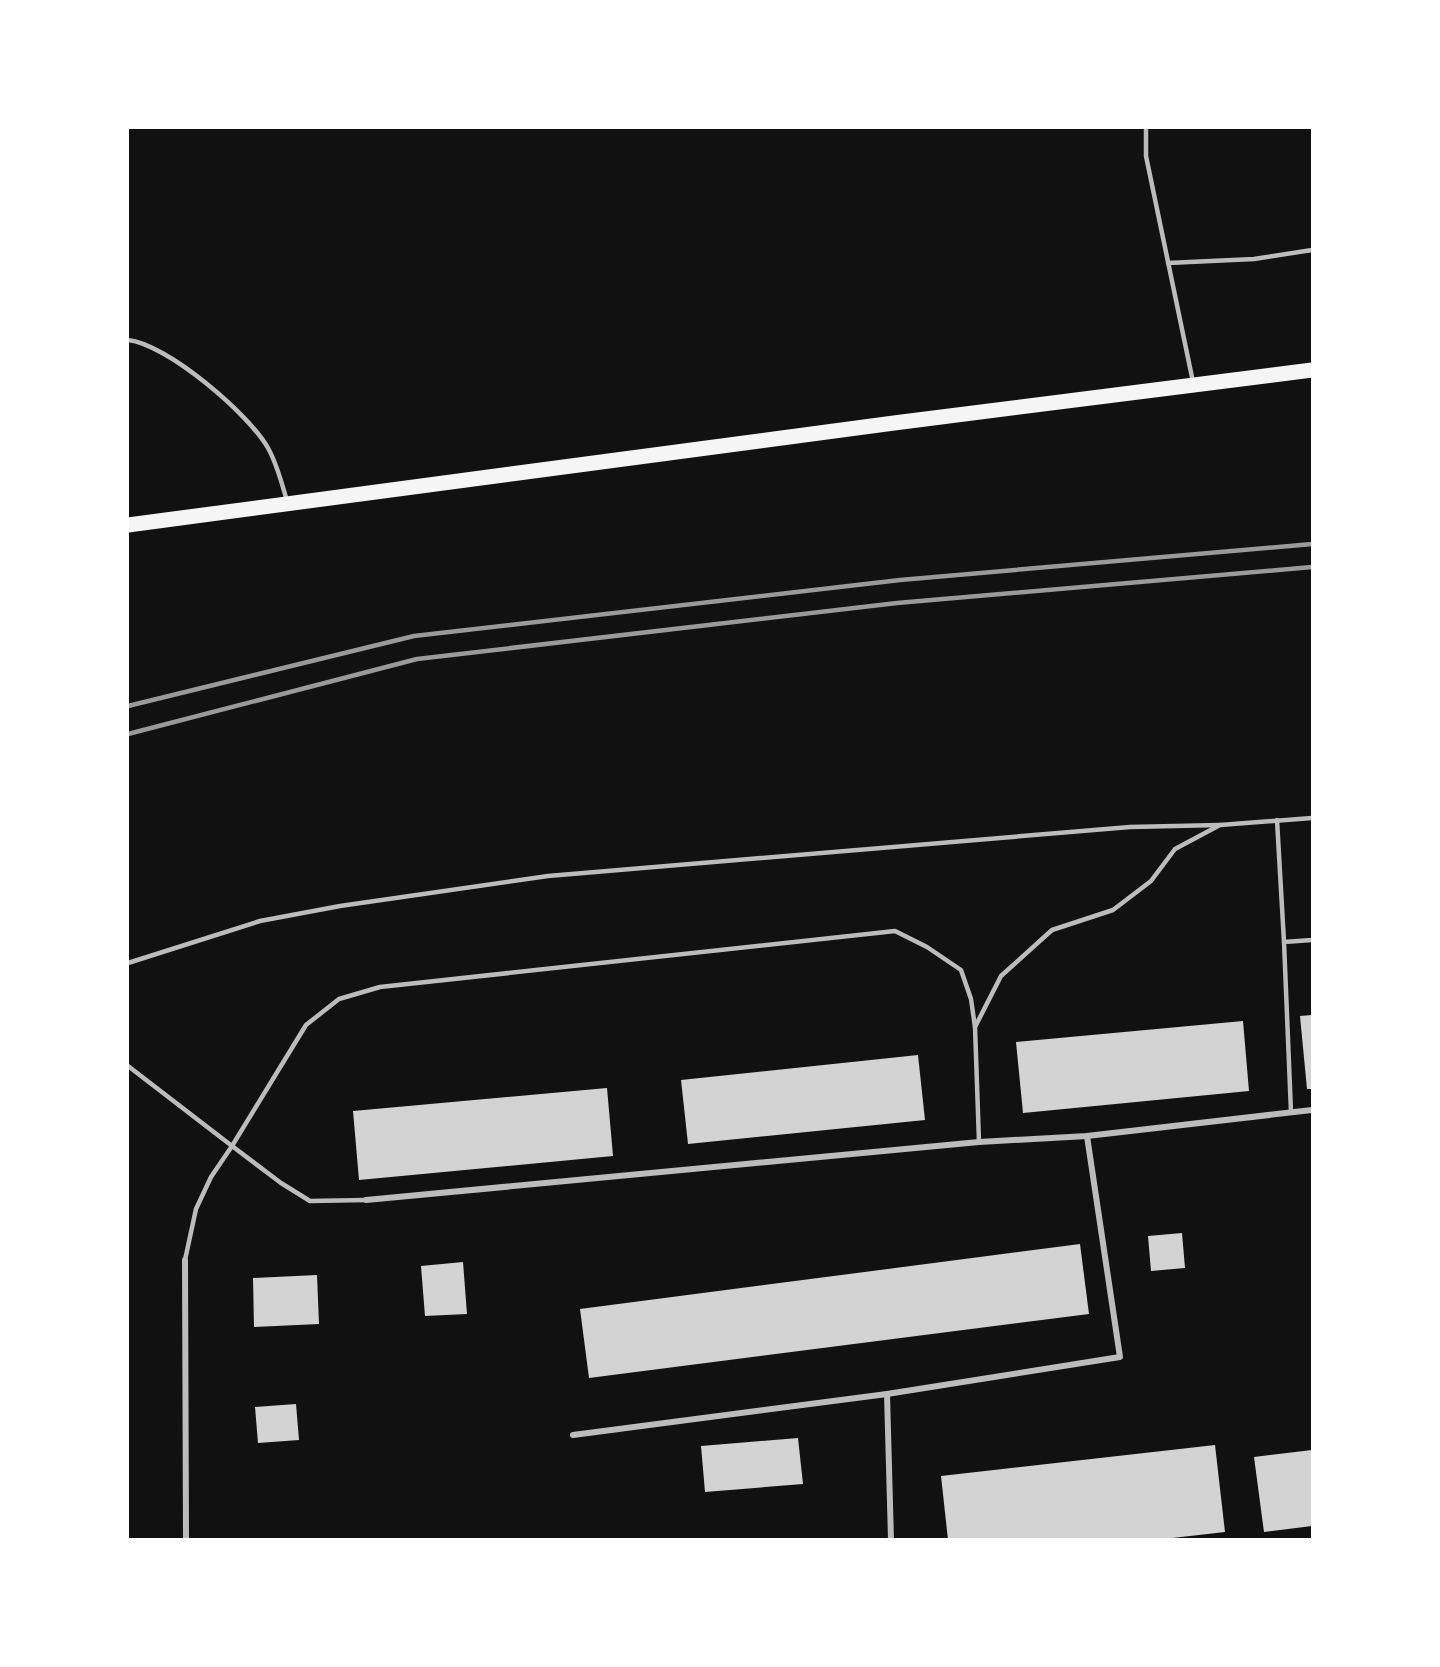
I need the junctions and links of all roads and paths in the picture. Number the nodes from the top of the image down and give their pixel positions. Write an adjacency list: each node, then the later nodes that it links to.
1 (1146, 128): 3 (lane)
2 (1312, 250): 3 (lane)
3 (1168, 263): 6 (lane)
4 (128, 340): 7 (lane)
5 (1312, 370): 6 (main road)
6 (1194, 384): 7 (main road)
7 (288, 504): 8 (main road)
8 (128, 525)
9 (1312, 818): 10 (lane)
10 (1277, 820): 11 (lane); 13 (lane)
11 (1220, 825): 14 (lane); 15 (lane)
12 (1312, 940): 13 (lane)
13 (1284, 942): 18 (lane)
14 (128, 963)
15 (975, 1027): 20 (lane); 21 (lane)
16 (128, 1066): 21 (lane)
17 (1312, 1110): 18 (street)
18 (1291, 1112): 19 (street)
19 (1087, 1136): 20 (street); 24 (street)
20 (979, 1142): 22 (street)
21 (232, 1146): 22 (lane); 23 (lane)
22 (366, 1200)
23 (185, 1260): 26 (street)
24 (886, 1394): 25 (street); 27 (street)
25 (573, 1435)
26 (186, 1539)
27 (891, 1539)

